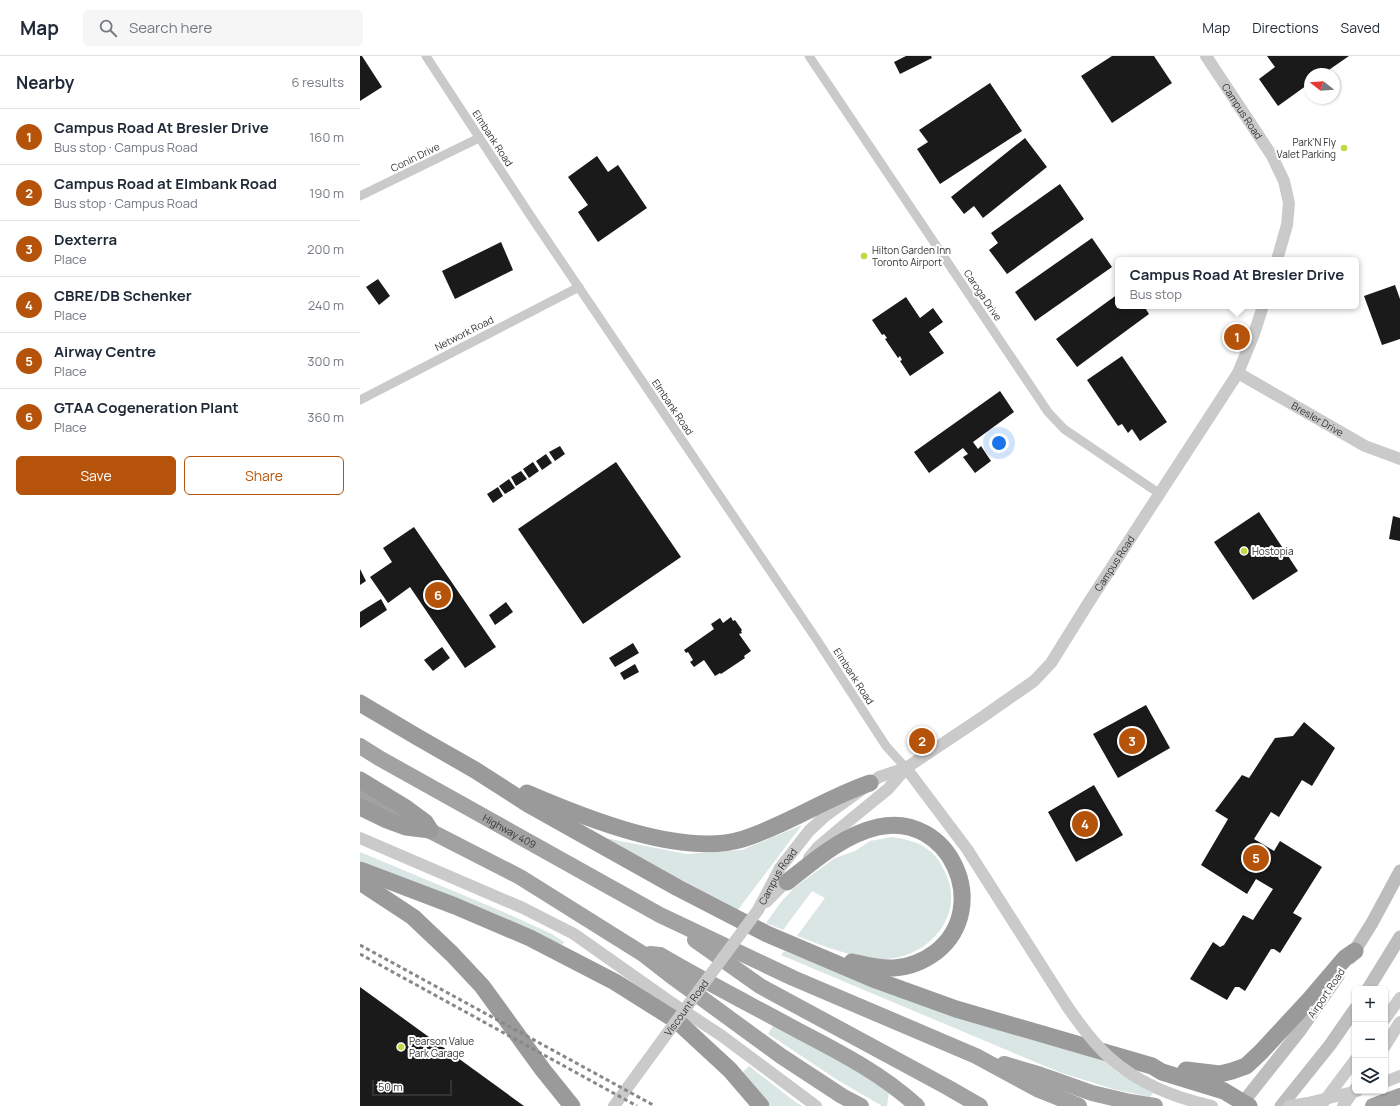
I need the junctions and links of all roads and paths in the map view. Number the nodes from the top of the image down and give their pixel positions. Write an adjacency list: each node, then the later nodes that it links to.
1 (426, 56): 4 (street, Elmbank Road)
2 (809, 56): 12 (street, Caroga Drive)
3 (1206, 56): 6 (street, Campus Road)
4 (479, 138): 5 (street, Conin Drive); 7 (street, Elmbank Road)
5 (360, 196)
6 (1277, 257)
7 (579, 287): 10 (street, Network Road); 17 (street, Elmbank Road)
8 (1262, 309): 9 (street, Campus Road)
9 (1238, 373): 11 (street, Bresler Drive); 12 (street, Campus Road)
10 (360, 400)
11 (1400, 459)
12 (1160, 494): 17 (street, Campus Road)
13 (360, 703): 18 (highway)
14 (360, 746): 16 (highway, Highway 409)
15 (360, 753): 16 (highway)
16 (379, 758): 30 (highway, Highway 409)
17 (906, 768): 20 (street, Campus Road); 28 (street, Campus Road); 60 (street, bridge)
18 (475, 770): 20 (highway); 34 (highway)
19 (360, 780): 23 (highway)
20 (870, 782): 29 (street, Campus Road)
21 (360, 794): 23 (highway)
22 (360, 807): 23 (highway)
23 (430, 830): 33 (highway)
24 (363, 838): 54 (street)
25 (360, 870): 53 (highway)
26 (1400, 871): 32 (main road, Airport Road)
27 (360, 882): 51 (highway)
28 (787, 882): 29 (street, Campus Road); 34 (highway)
29 (758, 910): 52 (street, Viscount Road, bridge)
30 (660, 915): 41 (highway); 57 (highway)
31 (1400, 937): 35 (main road)
32 (1354, 951): 43 (highway); 50 (main road, Airport Road)
33 (643, 954): 55 (highway); 56 (highway)
34 (818, 956): 43 (highway)
35 (1370, 986)
36 (1400, 998): 38 (street)
37 (1352, 1013): 61 (main road)
38 (1388, 1015)
39 (1400, 1022): 40 (street)
40 (1388, 1041)
41 (976, 1056): 58 (highway); 59 (highway)
42 (1352, 1064): 63 (street)
43 (1152, 1066): 50 (highway)
44 (1400, 1076): 45 (street)
45 (1388, 1081)
46 (1352, 1091): 62 (street, bridge)
47 (1400, 1092): 66 (highway)
48 (1353, 1094): 64 (street)
49 (1400, 1096): 65 (highway, bridge)
50 (1244, 1105)
51 (572, 1106)
52 (614, 1106)
53 (761, 1106)
54 (816, 1106)
55 (861, 1106)
56 (917, 1106)
57 (980, 1106)
58 (1079, 1106)
59 (1155, 1106)
60 (1212, 1106)
61 (1281, 1106)
62 (1289, 1106)
63 (1320, 1106)
64 (1343, 1106)
65 (1373, 1106)
66 (1388, 1106)

